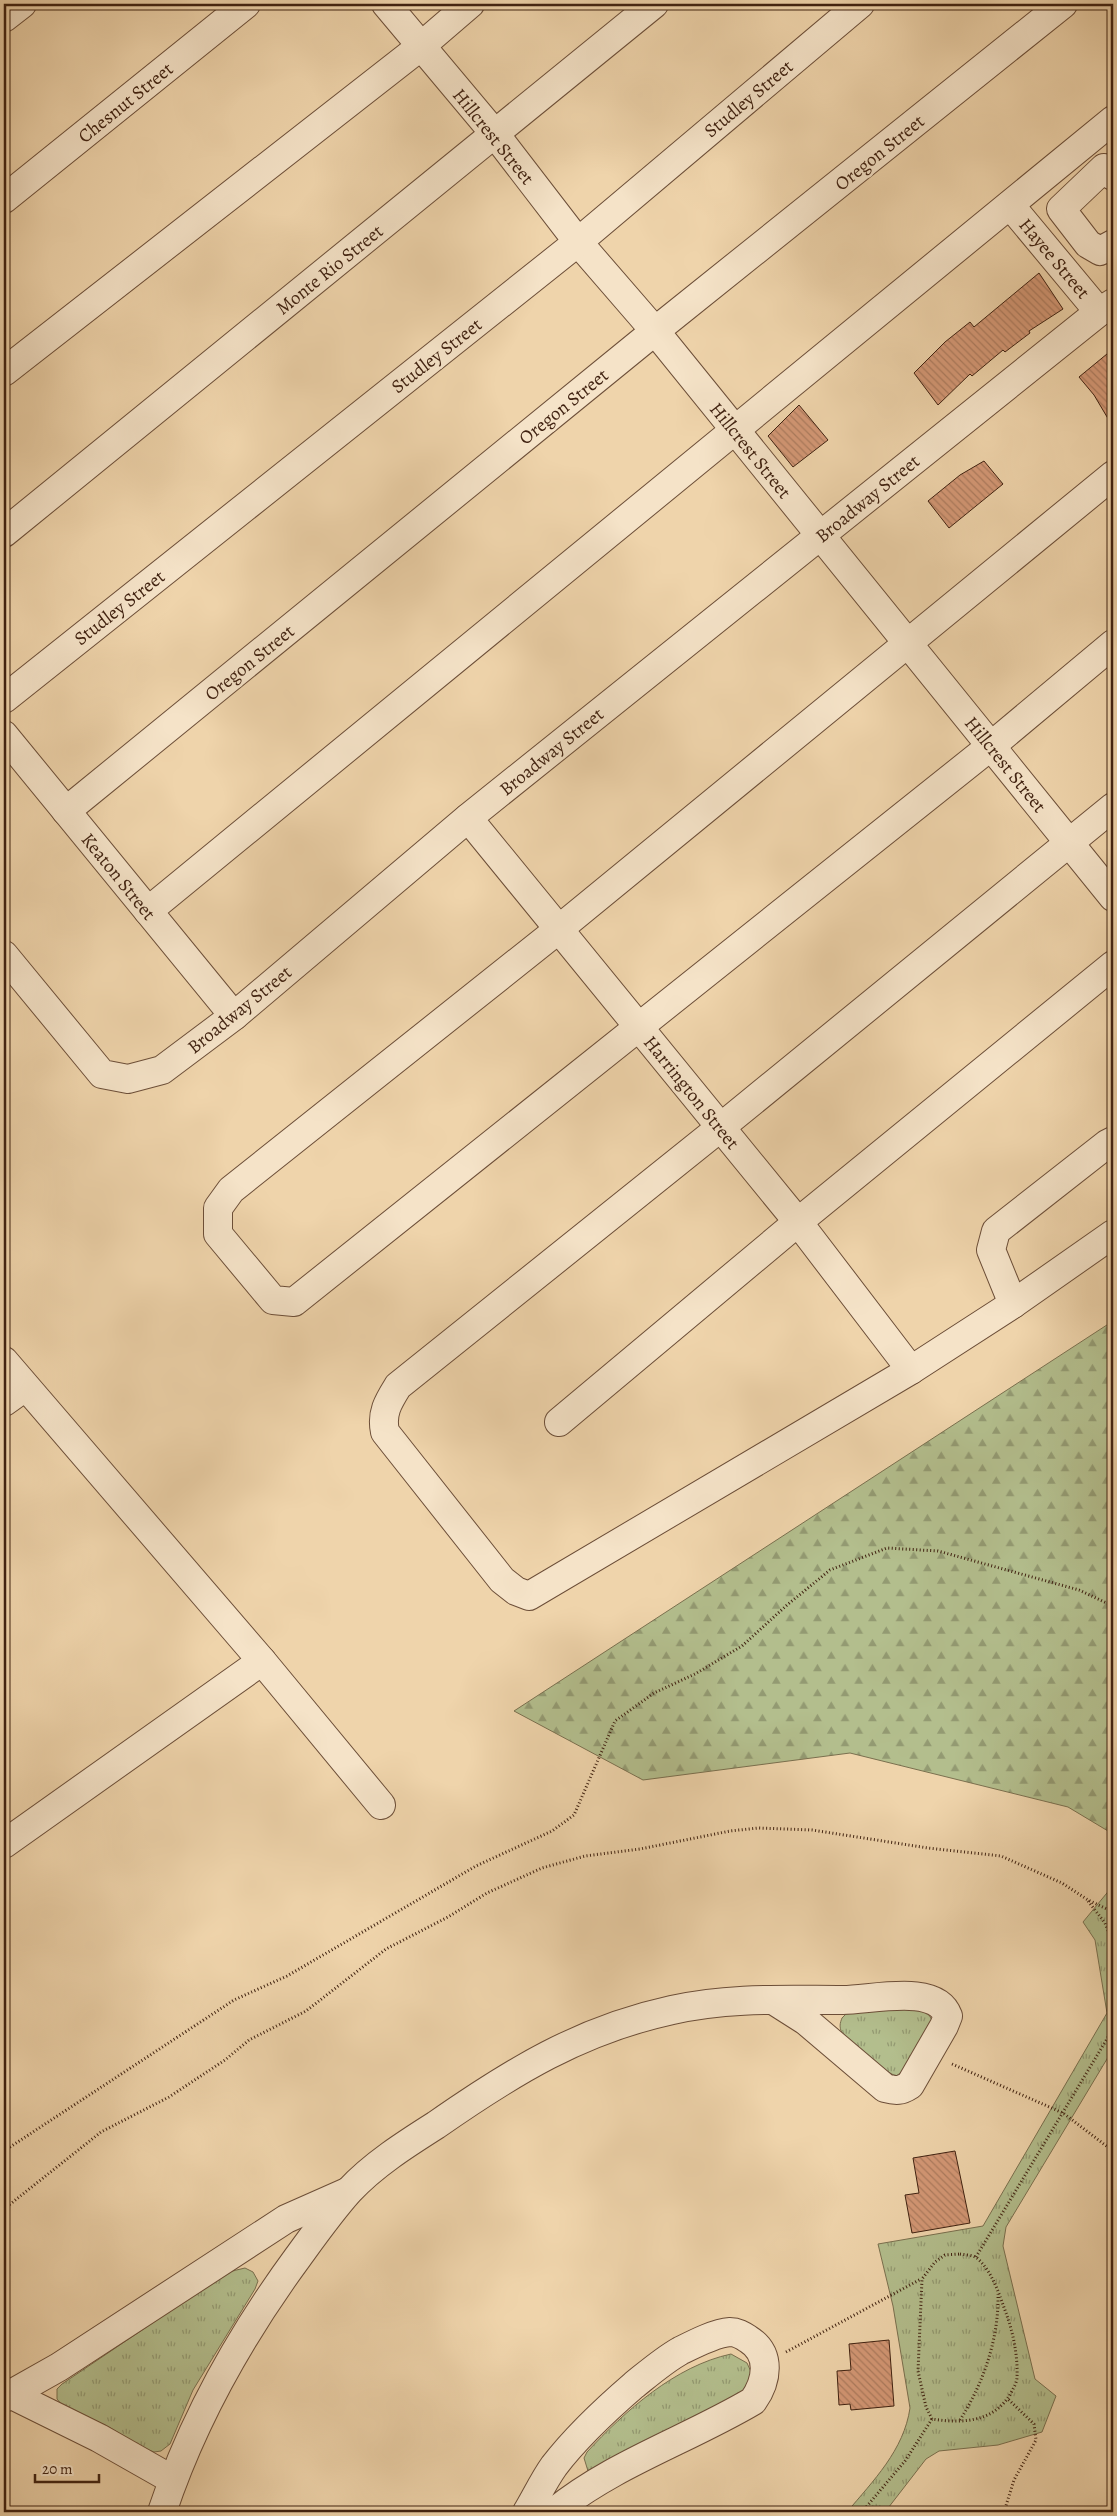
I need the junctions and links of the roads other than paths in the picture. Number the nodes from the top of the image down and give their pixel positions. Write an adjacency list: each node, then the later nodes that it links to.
1 (22, 4): 8 (street)
2 (246, 4): 13 (street, Chesnut Street)
3 (386, 4): 9 (street, Hillcrest Street)
4 (470, 4): 9 (street)
5 (654, 4): 11 (street, Monte Rio Street)
6 (860, 4): 15 (street, Studley Street)
7 (1063, 4): 18 (street, Oregon Street)
8 (4, 18)
9 (420, 47): 11 (street, Hillcrest Street); 19 (street)
10 (1113, 120): 14 (street)
11 (495, 134): 15 (street, Hillcrest Street); 22 (street, Monte Rio Street)
12 (1113, 176): 16 (street)
13 (4, 199)
14 (1010, 205): 17 (street, Hayee Street); 20 (street)
15 (578, 242): 18 (street, Hillcrest Street); 26 (street, Studley Street)
16 (1113, 244)
17 (1106, 308): 23 (street, Broadway Street)
18 (655, 331): 20 (street, Hillcrest Street); 30 (street, Oregon Street)
19 (4, 372)
20 (735, 430): 23 (street, Hillcrest Street); 34 (street)
21 (1113, 475): 24 (street)
22 (4, 533)
23 (820, 536): 24 (street, Hillcrest Street); 31 (street, Broadway Street)
24 (908, 644): 28 (street, Hillcrest Street); 35 (street)
25 (1113, 644): 28 (street)
26 (4, 699)
27 (4, 735): 30 (street, Keaton Street)
28 (991, 746): 32 (street, Hillcrest Street); 39 (street)
29 (1113, 807): 32 (street)
30 (66, 811): 34 (street, Keaton Street)
31 (468, 818): 35 (street, Harrington Street); 38 (street, Broadway Street)
32 (1069, 843): 33 (street, Hillcrest Street); 40 (street)
33 (1113, 897)
34 (148, 911): 38 (street, Keaton Street)
35 (559, 929): 39 (street, Harrington Street); 39 (street)
36 (4, 955): 38 (street, Broadway Street)
37 (1113, 965): 42 (street)
38 (234, 1016)
39 (639, 1026): 40 (street, Harrington Street)
40 (721, 1127): 42 (street, Harrington Street); 46 (street)
41 (1113, 1141): 44 (street)
42 (798, 1222): 46 (street, Harrington Street); 48 (street)
43 (1113, 1234): 44 (street)
44 (1013, 1304): 46 (street)
45 (4, 1361): 47 (street)
46 (910, 1370)
47 (15, 1394): 49 (street)
48 (559, 1422)
49 (262, 1661): 50 (street); 51 (street)
50 (381, 1805)
51 (4, 1844)
52 (773, 2000): 52 (street); 53 (street)
53 (350, 2190): 54 (street); 55 (street)
54 (8, 2396): 55 (street)
55 (173, 2480): 56 (street)
56 (162, 2512)
57 (527, 2512): 58 (street)
58 (554, 2512)

